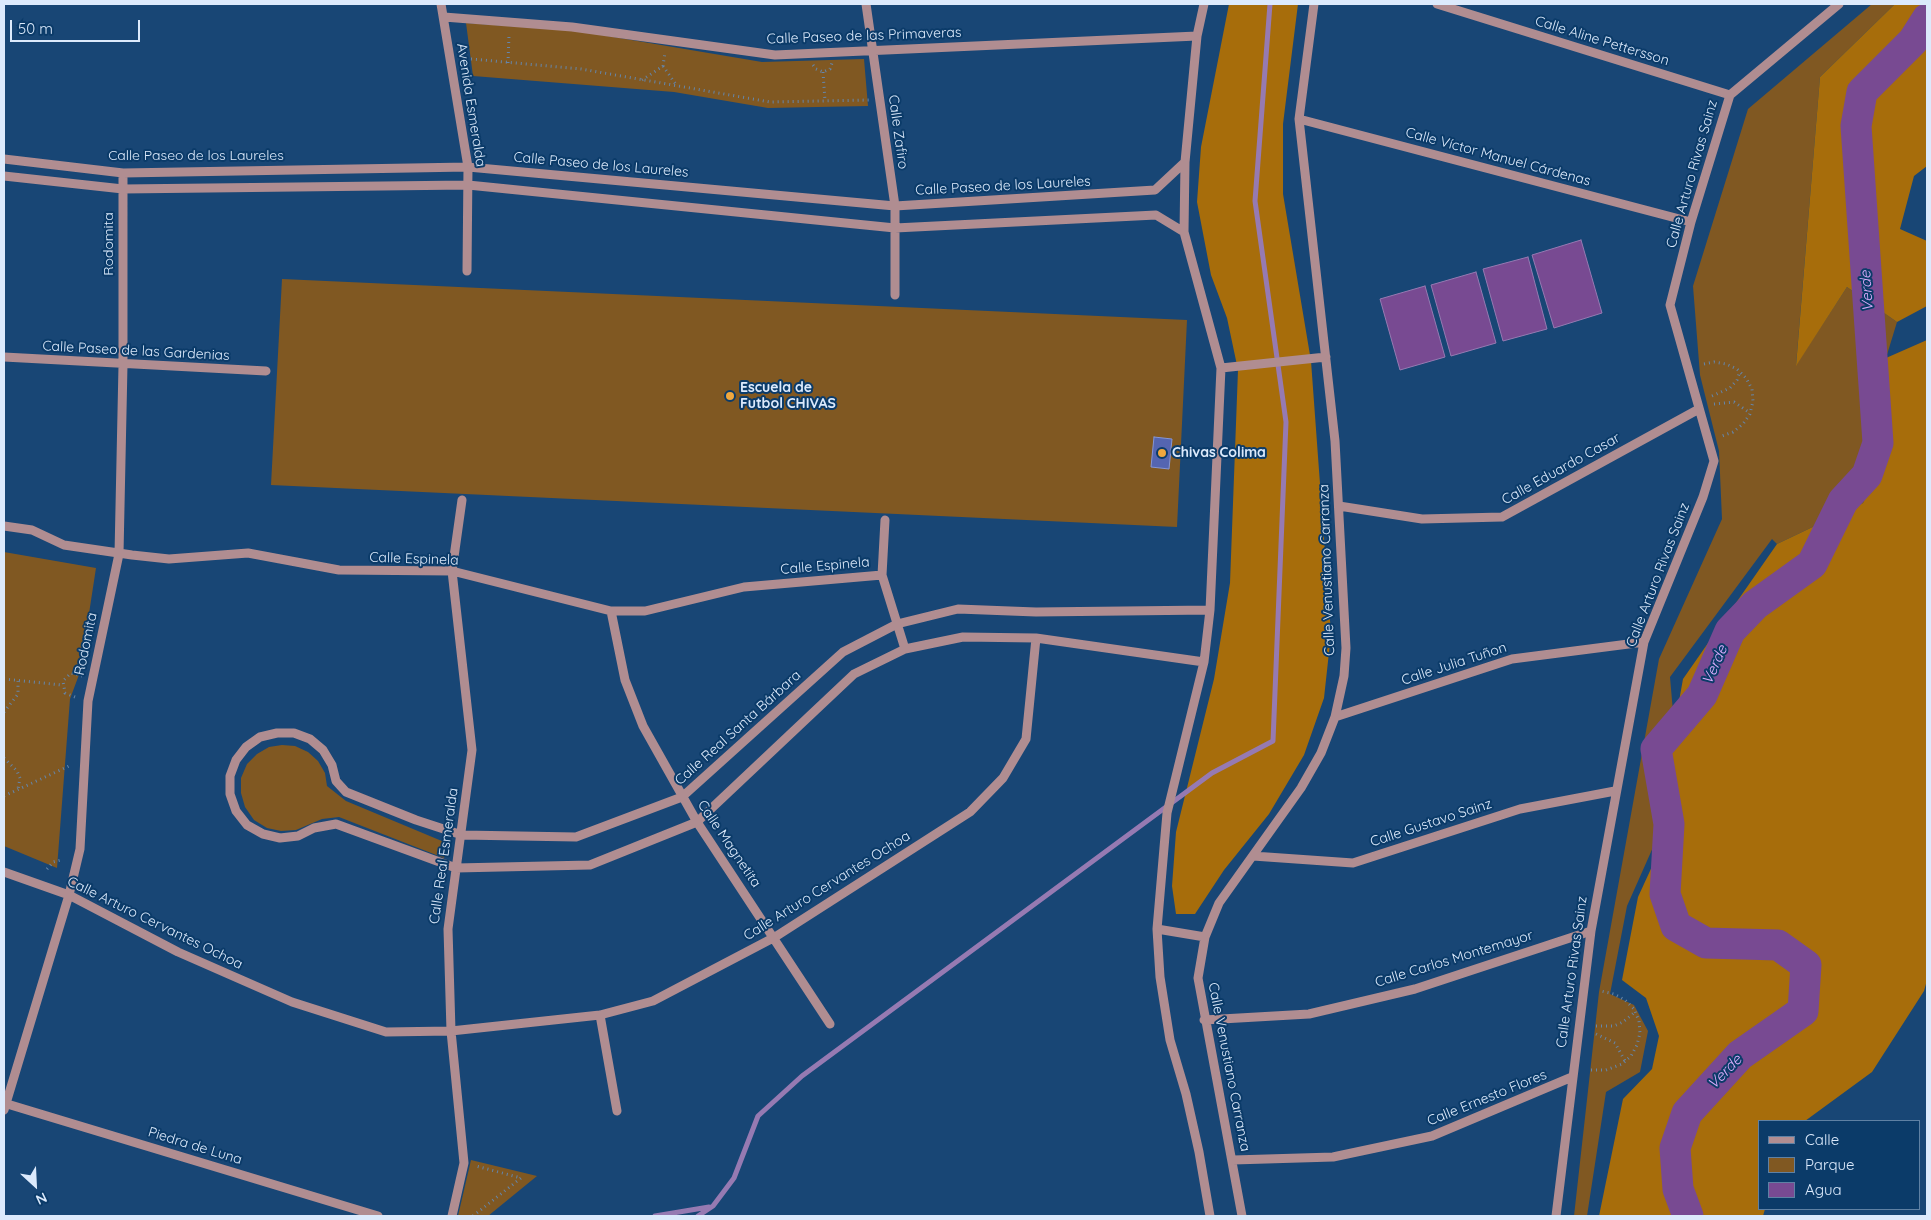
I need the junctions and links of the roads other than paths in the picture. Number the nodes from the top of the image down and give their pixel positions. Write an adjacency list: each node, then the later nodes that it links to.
1 (441, 4): 7 (street, Avenida Esmeralda)
2 (866, 4): 9 (street, Calle Zafiro)
3 (1204, 4): 8 (street)
4 (1314, 4): 11 (street, Calle Venustiano Carranza)
5 (1437, 4): 10 (street, Calle Aline Pettersson)
6 (1839, 4): 10 (street, Calle Arturo Rivas Sainz)
7 (444, 17): 9 (street, Calle Paseo de las Primaveras); 14 (street, Avenida Esmeralda)
8 (1197, 36): 9 (street, Calle Paseo de las Primaveras); 13 (street)
9 (873, 52): 19 (street, Calle Zafiro)
10 (1730, 95): 20 (street, Calle Arturo Rivas Sainz)
11 (1299, 119): 20 (street, Calle Víctor Manuel Cárdenas); 26 (street, Calle Venustiano Carranza)
12 (4, 159): 15 (street, Calle Paseo de los Laureles)
13 (1185, 162): 19 (street, Calle Paseo de los Laureles); 22 (street)
14 (468, 167): 15 (street, Calle Paseo de los Laureles); 17 (street, Avenida Esmeralda); 19 (street, Calle Paseo de los Laureles)
15 (123, 172): 18 (street, Rodomita)
16 (4, 176): 18 (street)
17 (468, 185): 18 (street); 21 (street); 23 (street, Avenida Esmeralda)
18 (123, 189): 27 (street, Rodomita)
19 (895, 206): 21 (street, Calle Zafiro)
20 (1690, 222): 30 (street, Calle Arturo Rivas Sainz)
21 (895, 228): 22 (street); 24 (street, Calle Zafiro)
22 (1184, 232): 28 (street)
23 (467, 270)
24 (896, 295)
25 (4, 357): 27 (street, Calle Paseo de las Gardenias)
26 (1326, 357): 28 (street); 32 (street, Calle Venustiano Carranza)
27 (123, 365): 29 (street, Calle Paseo de las Gardenias); 35 (street, Rodomita)
28 (1221, 368): 38 (street)
29 (266, 371)
30 (1699, 409): 32 (street, Calle Eduardo Casar); 42 (street, Calle Arturo Rivas Sainz)
31 (462, 500): 36 (street, Calle Real Esmeralda)
32 (1339, 506): 45 (street, Calle Venustiano Carranza)
33 (885, 520): 37 (street)
34 (4, 526): 35 (street, Calle Espinela)
35 (119, 554): 36 (street, Calle Espinela); 53 (street, Rodomita)
36 (452, 571): 39 (street, Calle Espinela); 49 (street, Calle Real Esmeralda)
37 (882, 575): 39 (street, Calle Espinela); 40 (street)
38 (1210, 610): 40 (street, Calle Real Santa Bárbara); 44 (street)
39 (612, 611): 47 (street, Calle Magnetita)
40 (897, 624): 43 (street); 47 (street, Calle Real Santa Bárbara)
41 (1036, 638): 43 (street, Calle Real Santa Bárbara); 44 (street, Calle Real Santa Bárbara); 56 (street, Calle Arturo Cervantes Ochoa)
42 (1644, 642): 45 (street, Calle Julia Tuñon); 46 (street, Calle Arturo Rivas Sainz)
43 (905, 649): 48 (street, Calle Real Santa Bárbara)
44 (1204, 662): 54 (street)
45 (1335, 717): 50 (street, Calle Venustiano Carranza)
46 (1615, 791): 50 (street, Calle Gustavo Sainz); 55 (street, Calle Arturo Rivas Sainz)
47 (682, 797): 48 (street, Calle Magnetita); 49 (street, Calle Real Santa Bárbara)
48 (697, 822): 51 (street, Calle Real Santa Bárbara); 56 (street, Calle Magnetita)
49 (462, 835): 51 (street, Calle Real Esmeralda); 51 (street, Calle Real Santa Bárbara)
50 (1253, 856): 57 (street, Calle Venustiano Carranza)
51 (456, 868): 61 (street, Calle Real Esmeralda)
52 (4, 872): 53 (street, Calle Arturo Cervantes Ochoa)
53 (69, 895): 61 (street, Calle Arturo Cervantes Ochoa); 63 (street, Rodomita)
54 (1157, 929): 57 (street); 68 (street)
55 (1591, 931): 59 (street, Calle Carlos Montemayor); 62 (street, Calle Arturo Rivas Sainz)
56 (775, 937): 58 (street, Calle Arturo Cervantes Ochoa); 60 (street, Calle Magnetita)
57 (1205, 937): 59 (street, Calle Venustiano Carranza)
58 (600, 1015): 61 (street, Calle Arturo Cervantes Ochoa); 64 (street)
59 (1204, 1020): 65 (street, Calle Venustiano Carranza)
60 (830, 1024)
61 (451, 1031): 67 (street, Calle Real Esmeralda)
62 (1572, 1077): 65 (street, Calle Ernesto Flores); 70 (street, Calle Arturo Rivas Sainz)
63 (5, 1105): 66 (street, Piedra de Luna)
64 (617, 1111)
65 (1233, 1160): 69 (street, Calle Venustiano Carranza)
66 (378, 1216)
67 (452, 1216)
68 (1210, 1216)
69 (1242, 1216)
70 (1556, 1216)

